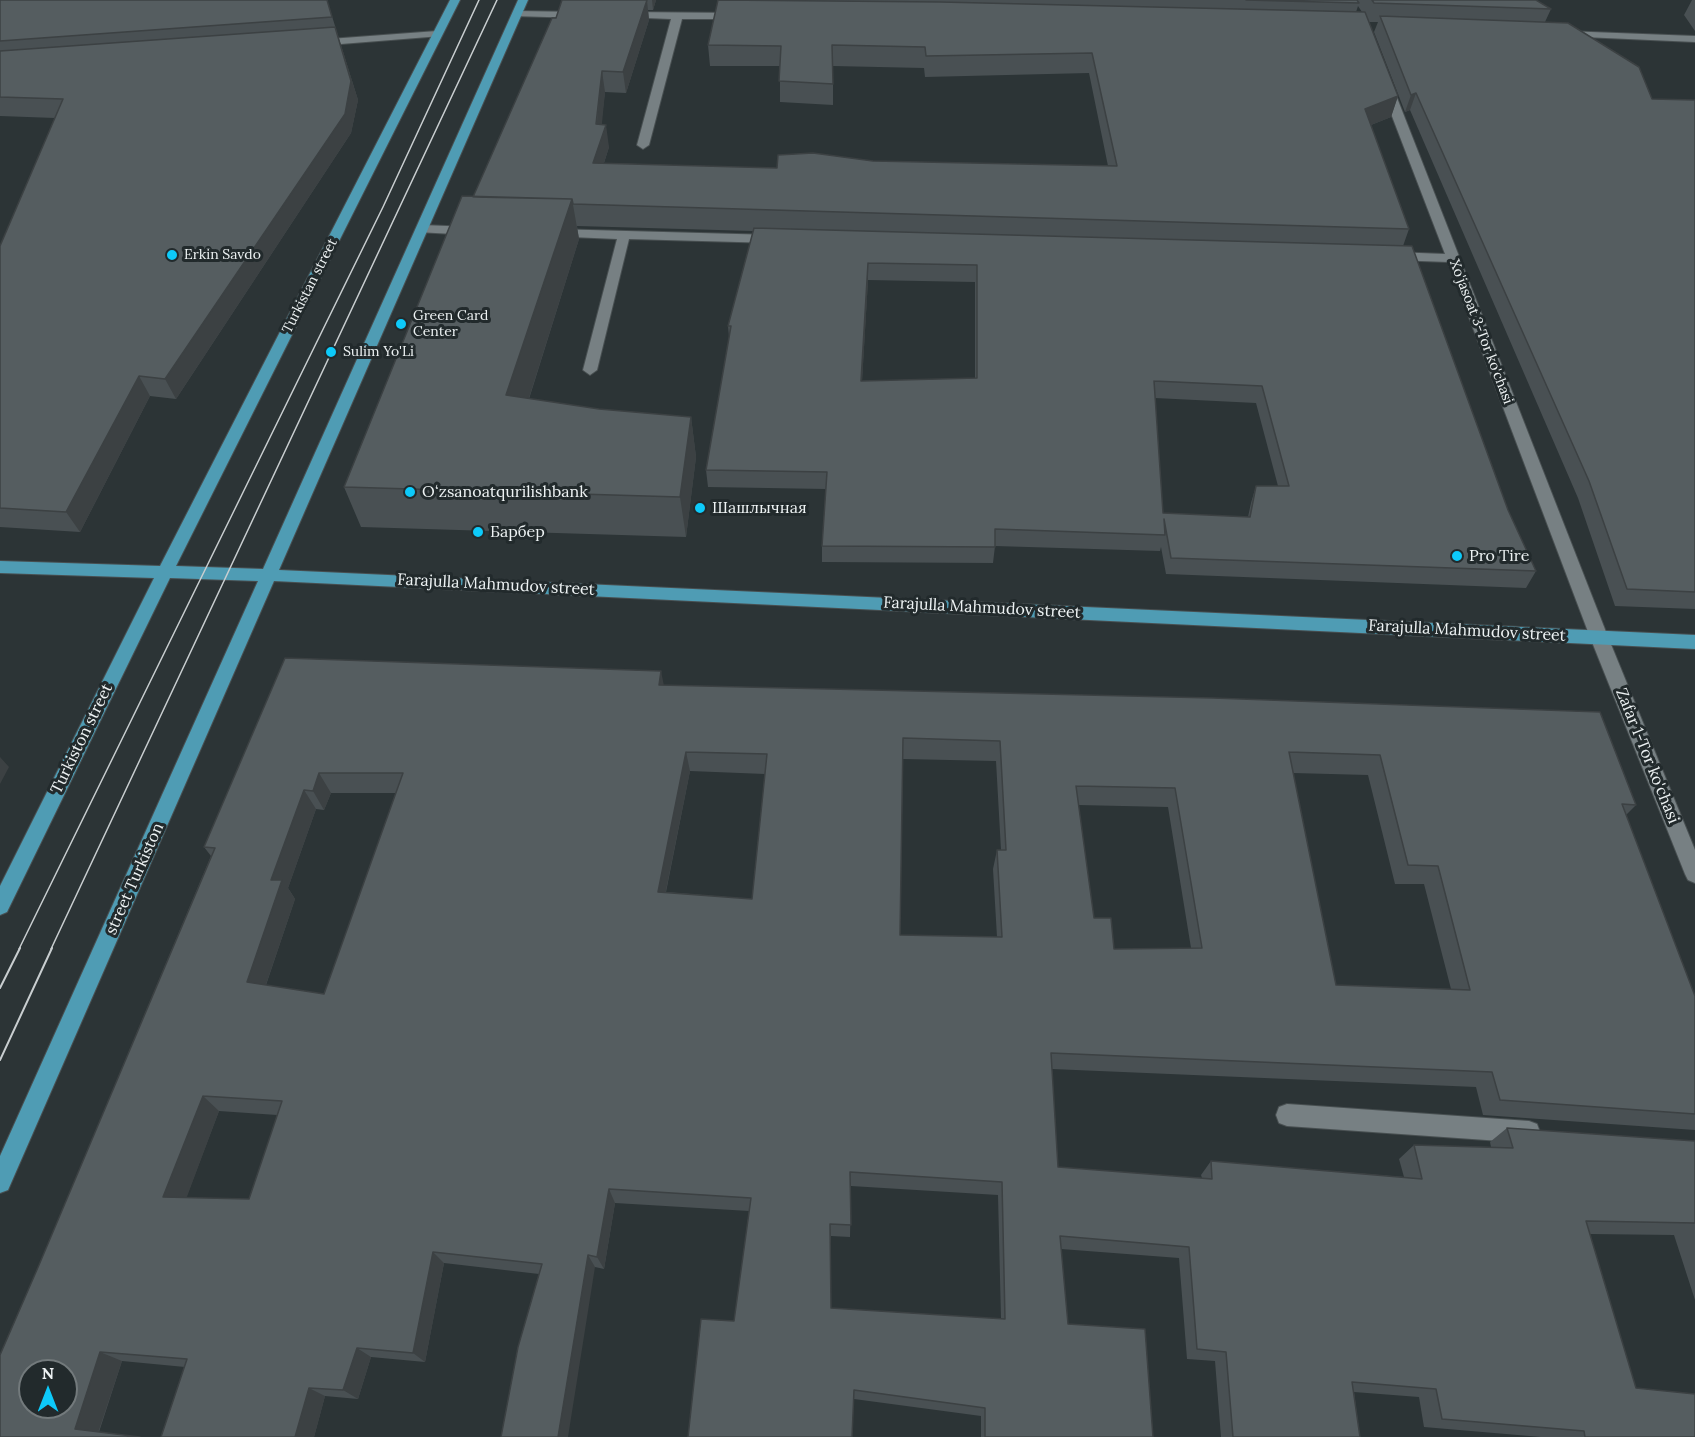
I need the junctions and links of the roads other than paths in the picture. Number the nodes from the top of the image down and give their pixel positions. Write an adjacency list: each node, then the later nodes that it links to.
1 (455, 0): 8 (main road, Turkistan street)
2 (523, 0): 3 (main road)
3 (517, 14): 4 (street); 14 (main road)
4 (597, 15)
5 (620, 15): 6 (street)
6 (677, 16): 7 (street); 13 (street)
7 (748, 16)
8 (437, 34): 11 (street); 23 (main road, Turkistan street)
9 (1553, 34): 10 (street)
10 (1695, 39)
11 (307, 44)
12 (1381, 71): 20 (street, Xo'jasoat 3-Tor ko'chasi)
13 (643, 145)
14 (422, 229): 15 (street); 24 (main road)
15 (482, 231)
16 (541, 233): 17 (street)
17 (624, 235): 18 (street); 21 (street)
18 (789, 240)
19 (1381, 256): 20 (street)
20 (1452, 258): 25 (street, Xo'jasoat 3-Tor ko'chasi)
21 (590, 370)
22 (0, 567): 23 (main road)
23 (165, 572): 24 (main road, Farajulla Mahmudov street); 28 (main road, Turkiston street)
24 (268, 576): 25 (main road, Farajulla Mahmudov street); 31 (main road, street Turkiston)
25 (1599, 637): 26 (main road, Farajulla Mahmudov street); 27 (street, Zafar 1-Tor ko'chasi)
26 (1695, 642)
27 (1695, 874)
28 (0, 906)
29 (1287, 1115): 30 (street)
30 (1555, 1133)
31 (0, 1182)

